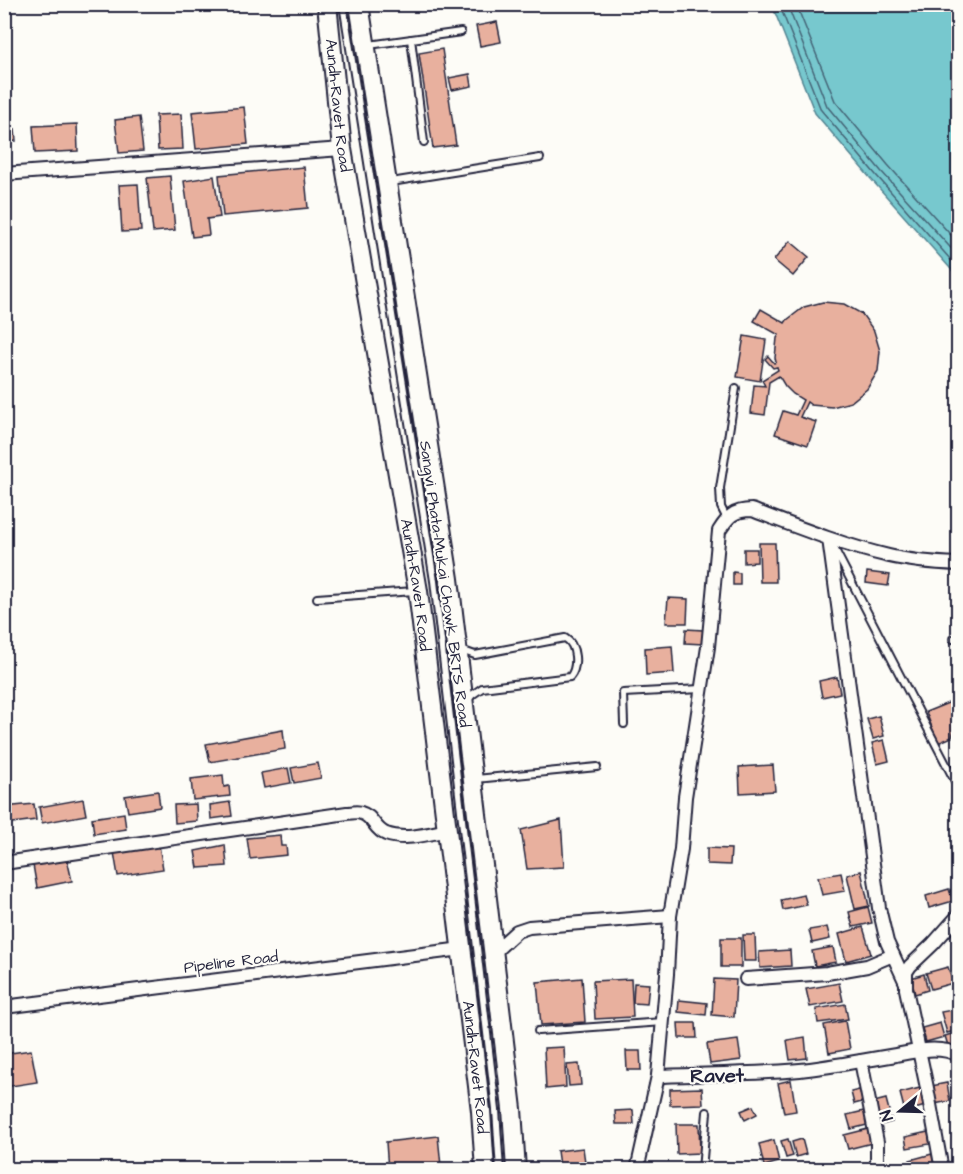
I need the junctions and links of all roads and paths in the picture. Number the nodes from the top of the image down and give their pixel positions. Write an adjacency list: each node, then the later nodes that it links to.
1 (327, 4): 8 (main road, Aundh-Ravet Road)
2 (343, 4): 43 (lane, Sangvi Phata-Mukai Chowk BRTS Road)
3 (359, 4): 6 (main road, Aundh-Ravet Road)
4 (461, 32): 5 (lane)
5 (411, 39): 6 (lane); 7 (lane)
6 (365, 46): 11 (main road, Aundh-Ravet Road)
7 (424, 142)
8 (342, 149): 10 (street); 16 (main road, Aundh-Ravet Road)
9 (540, 158): 11 (lane)
10 (4, 174)
11 (387, 183): 18 (main road, Aundh-Ravet Road)
12 (736, 388): 13 (lane)
13 (727, 519): 14 (street); 19 (street)
14 (829, 538): 15 (street); 24 (lane); 31 (street)
15 (958, 564)
16 (418, 591): 17 (lane); 25 (main road, Aundh-Ravet Road)
17 (317, 598)
18 (457, 649): 20 (main road, Aundh-Ravet Road); 20 (lane)
19 (702, 689): 21 (lane); 28 (street)
20 (464, 707): 23 (main road, Aundh-Ravet Road)
21 (624, 724)
22 (597, 767): 23 (lane)
23 (472, 780): 30 (main road, Aundh-Ravet Road)
24 (958, 787)
25 (447, 830): 26 (street); 29 (main road, Aundh-Ravet Road)
26 (4, 863)
27 (958, 915): 33 (street)
28 (670, 916): 30 (street); 35 (street)
29 (462, 949): 34 (street, Pipeline Road); 42 (main road, Aundh-Ravet Road)
30 (493, 952): 44 (main road, Aundh-Ravet Road)
31 (893, 955): 32 (street); 33 (street)
32 (746, 979)
33 (905, 981): 37 (street)
34 (4, 1007)
35 (663, 1023): 36 (lane); 40 (street)
36 (538, 1031)
37 (919, 1051): 38 (street); 39 (street); 48 (street)
38 (958, 1055)
39 (861, 1061): 40 (street); 47 (street)
40 (658, 1076): 45 (street)
41 (707, 1112): 46 (lane)
42 (485, 1170)
43 (500, 1170)
44 (516, 1170)
45 (637, 1170)
46 (702, 1170)
47 (875, 1170)
48 (942, 1170)

